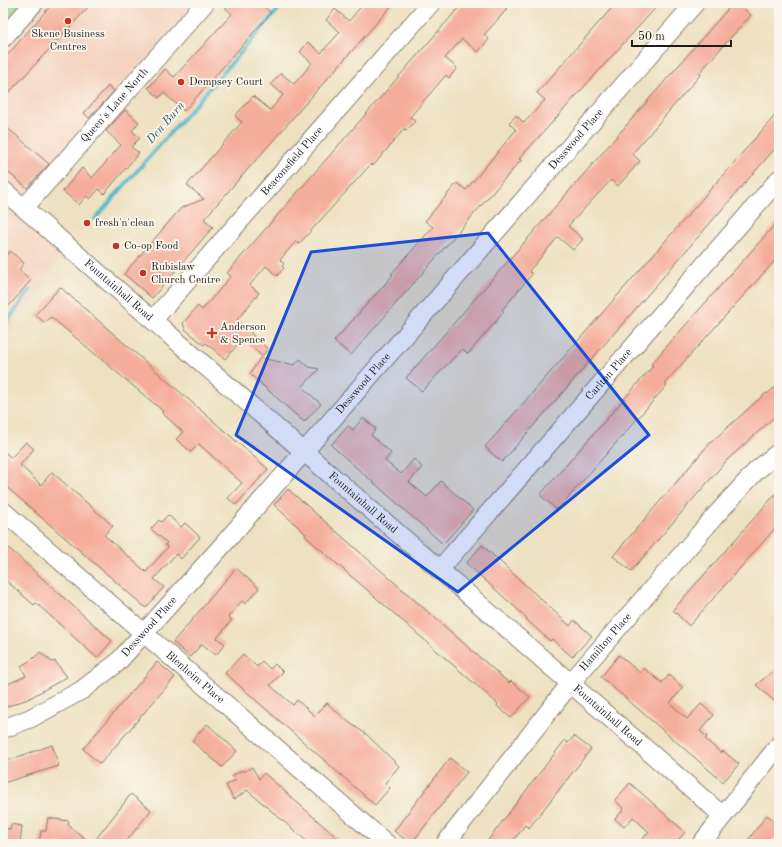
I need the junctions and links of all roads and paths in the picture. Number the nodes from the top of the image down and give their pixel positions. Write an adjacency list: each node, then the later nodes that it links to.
1 (34, 3): 5 (street)
2 (205, 3): 8 (street, Queen's Lane North)
3 (432, 3): 9 (street, Beaconsfield Place)
4 (695, 3): 10 (street, Desswood Place)
5 (3, 38)
6 (779, 180): 13 (street, Carlton Place)
7 (3, 190): 8 (street, Fountainhall Road)
8 (24, 208): 9 (street, Fountainhall Road)
9 (153, 320): 10 (street, Fountainhall Road)
10 (303, 451): 13 (street, Fountainhall Road); 14 (street, Desswood Place)
11 (779, 452): 15 (street, Hamilton Place)
12 (3, 511): 14 (street, Blenheim Place)
13 (439, 570): 15 (street, Fountainhall Road)
14 (143, 633): 16 (street, Desswood Place); 19 (street, Blenheim Place)
15 (570, 684): 18 (street, Fountainhall Road); 20 (street, Hamilton Place)
16 (3, 729)
17 (779, 745): 18 (street)
18 (723, 816): 21 (street)
19 (387, 844)
20 (446, 844)
21 (701, 844)

